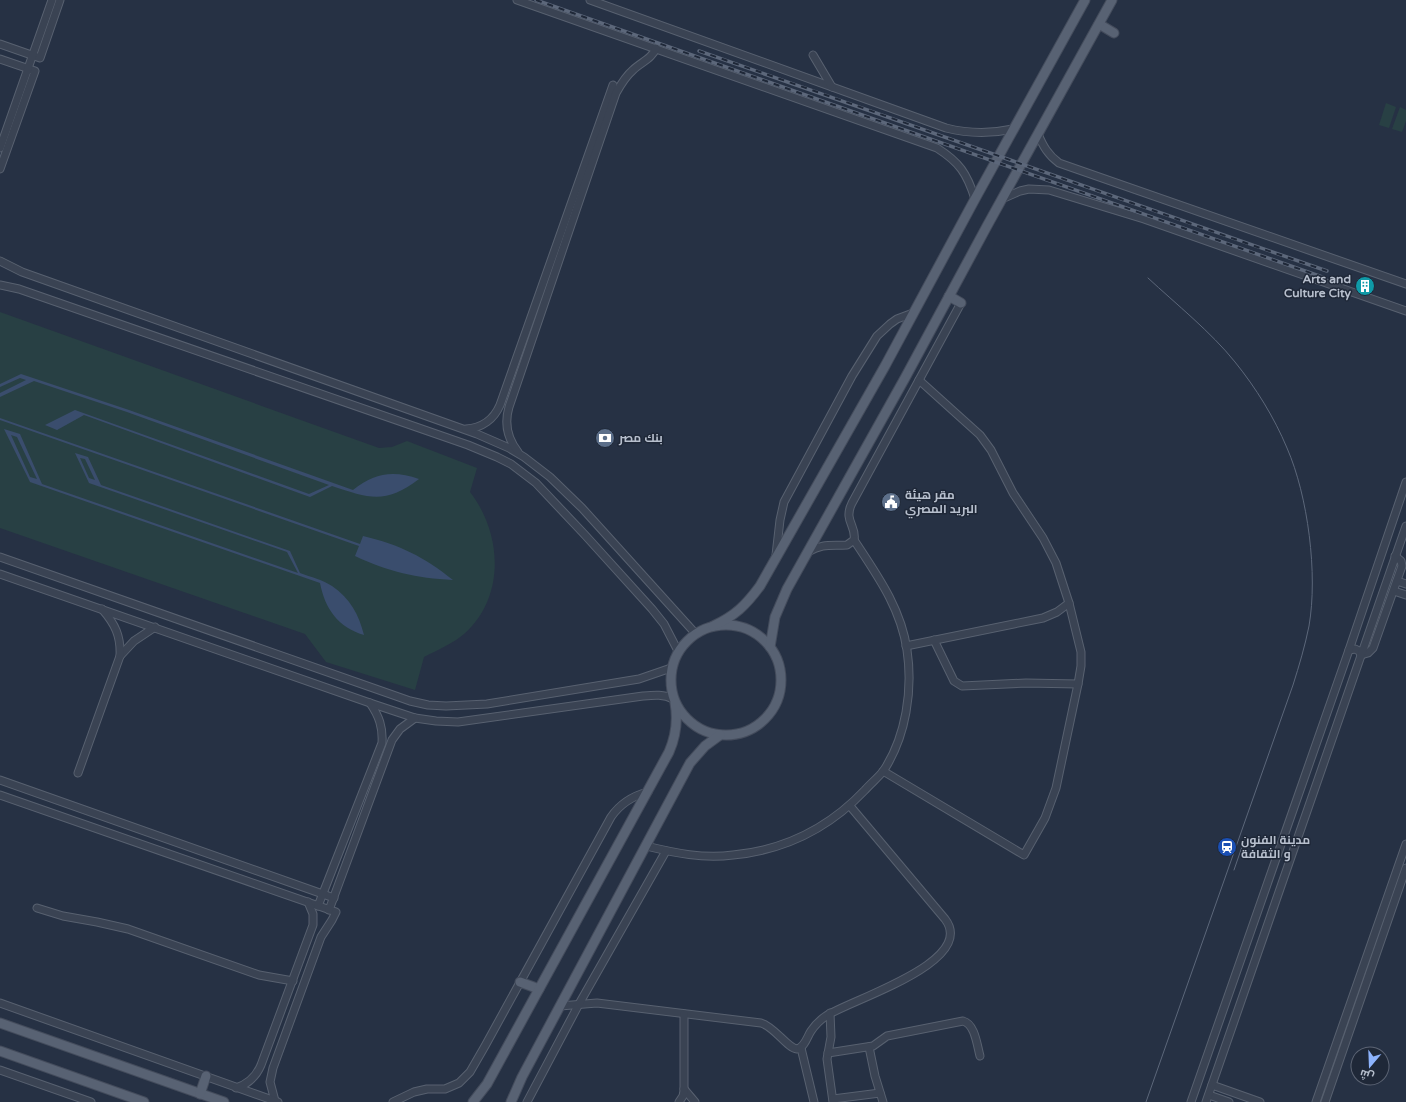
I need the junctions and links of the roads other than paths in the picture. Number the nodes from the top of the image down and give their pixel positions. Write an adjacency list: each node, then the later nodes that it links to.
1 (52, 0): 11 (street)
2 (60, 0): 11 (street)
3 (517, 0): 10 (street)
4 (590, 0): 16 (street)
5 (1085, 0): 17 (main road)
6 (1112, 0): 7 (main road)
7 (1099, 24): 8 (main road); 18 (main road)
8 (1114, 32)
9 (0, 44): 11 (street)
10 (656, 48): 21 (street); 23 (street)
11 (32, 55): 14 (street)
12 (813, 55): 16 (street)
13 (0, 59): 14 (street)
14 (28, 68): 19 (street); 20 (street)
15 (613, 86): 23 (street)
16 (832, 87): 17 (street)
17 (1013, 129): 21 (main road)
18 (1038, 134): 22 (main road); 27 (street)
19 (0, 148)
20 (0, 169)
21 (975, 199): 32 (main road)
22 (1002, 199): 29 (main road); 31 (street)
23 (562, 240): 24 (street); 25 (street)
24 (554, 254): 25 (street); 34 (street)
25 (561, 256): 35 (street)
26 (0, 261): 34 (street)
27 (1406, 284)
28 (0, 285): 58 (street)
29 (949, 296): 30 (main road); 40 (main road)
30 (961, 303): 33 (street)
31 (1406, 311)
32 (913, 313): 43 (main road); 43 (street)
33 (919, 380): 39 (street); 49 (street)
34 (460, 428): 35 (street)
35 (524, 457): 53 (street)
36 (1406, 482): 37 (street)
37 (1394, 520): 38 (street); 57 (street)
38 (1406, 524): 41 (street)
39 (854, 540): 40 (street); 55 (street)
40 (808, 552): 56 (main road)
41 (1395, 556): 45 (street); 59 (street)
42 (0, 557): 61 (street)
43 (776, 558): 51 (main road)
44 (0, 574): 50 (street)
45 (1397, 581): 46 (street); 47 (street)
46 (1406, 584)
47 (1394, 591): 48 (street); 59 (street)
48 (1406, 595)
49 (1069, 603): 54 (street); 62 (street)
50 (102, 609): 52 (street); 60 (street)
51 (713, 626): 53 (main road); 56 (main road)
52 (155, 627): 60 (street); 64 (street)
53 (695, 633): 58 (main road)
54 (934, 640): 55 (street); 62 (street)
55 (906, 646): 67 (street)
56 (770, 647): 66 (main road)
57 (1349, 650): 59 (street); 91 (street)
58 (678, 651): 61 (main road)
59 (1361, 654): 92 (street)
60 (120, 656): 68 (street)
61 (671, 668): 63 (main road)
62 (1078, 684): 67 (street)
63 (674, 701): 65 (street); 66 (main road); 70 (main road)
64 (370, 703): 65 (street); 77 (street)
65 (415, 718): 78 (street)
66 (720, 735): 74 (main road)
67 (883, 771): 72 (street)
68 (78, 773)
69 (0, 780): 77 (street)
70 (648, 792): 84 (street); 85 (main road)
71 (0, 795): 79 (street)
72 (850, 806): 75 (street); 90 (street)
73 (1406, 844): 123 (street)
74 (646, 846): 75 (street); 88 (main road)
75 (666, 851): 87 (street)
76 (1406, 868): 124 (street)
77 (323, 894): 78 (street); 80 (street)
78 (334, 898): 82 (street)
79 (308, 902): 80 (street); 83 (street)
80 (318, 906): 82 (street)
81 (37, 908): 83 (street)
82 (333, 911): 108 (street)
83 (293, 981): 102 (street)
84 (520, 982): 85 (main road); 112 (street)
85 (540, 989): 113 (main road)
86 (0, 1003): 100 (street)
87 (580, 1004): 88 (street); 89 (street); 115 (street)
88 (560, 1006): 114 (main road)
89 (684, 1014): 95 (street); 103 (street)
90 (830, 1014): 95 (street); 97 (street)
91 (1220, 1018): 92 (street); 120 (street)
92 (1234, 1022): 101 (street)
93 (0, 1023): 105 (main road)
94 (869, 1047): 97 (street); 98 (street); 104 (street)
95 (801, 1048): 118 (street)
96 (0, 1051): 110 (main road)
97 (828, 1053): 107 (street)
98 (980, 1056)
99 (0, 1070): 109 (street)
100 (206, 1076): 102 (street); 105 (main road)
101 (1212, 1085): 106 (street); 122 (street)
102 (236, 1088): 108 (street)
103 (684, 1089): 116 (street); 117 (street)
104 (880, 1093): 107 (street); 119 (street)
105 (200, 1094): 111 (main road)
106 (1208, 1099): 121 (street)
107 (833, 1100)
108 (276, 1101)
109 (91, 1102)
110 (144, 1102)
111 (224, 1102)
112 (394, 1102)
113 (473, 1102)
114 (511, 1102)
115 (527, 1102)
116 (679, 1102)
117 (695, 1102)
118 (814, 1102)
119 (883, 1102)
120 (1190, 1102)
121 (1229, 1102)
122 (1260, 1102)
123 (1316, 1102)
124 (1325, 1102)

